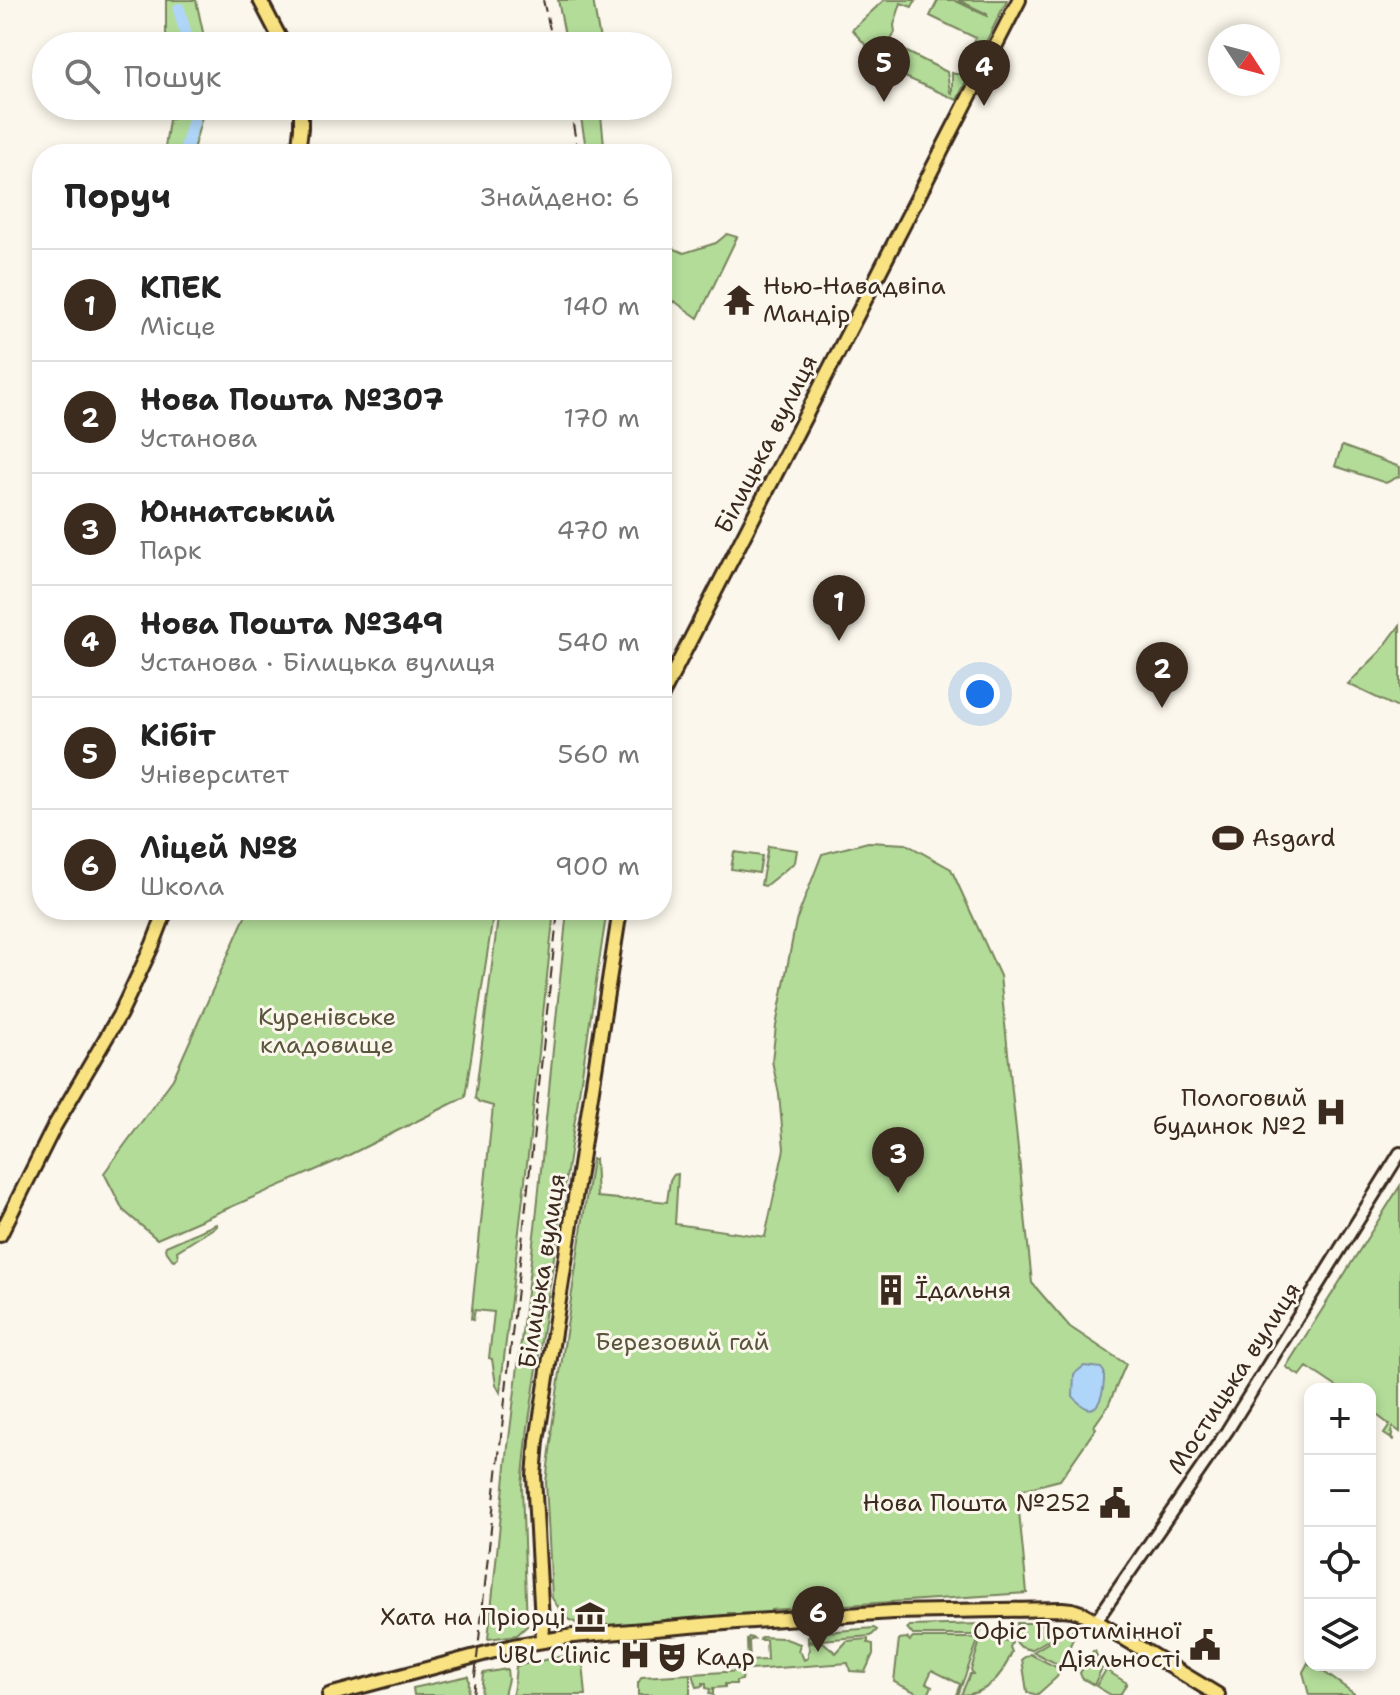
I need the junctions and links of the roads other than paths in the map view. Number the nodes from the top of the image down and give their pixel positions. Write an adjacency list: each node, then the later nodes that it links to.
1 (260, 0): 3 (main road)
2 (1019, 0): 6 (main road, Білицька вулиця)
3 (277, 32)
4 (301, 120): 5 (main road)
5 (299, 144)
6 (672, 676)
7 (162, 920): 10 (main road)
8 (618, 920): 12 (main road, Білицька вулиця)
9 (1400, 1153): 11 (street, Мостицька вулиця)
10 (0, 1235)
11 (1096, 1621): 12 (main road); 14 (main road)
12 (543, 1640): 13 (main road)
13 (329, 1695)
14 (1218, 1695)

